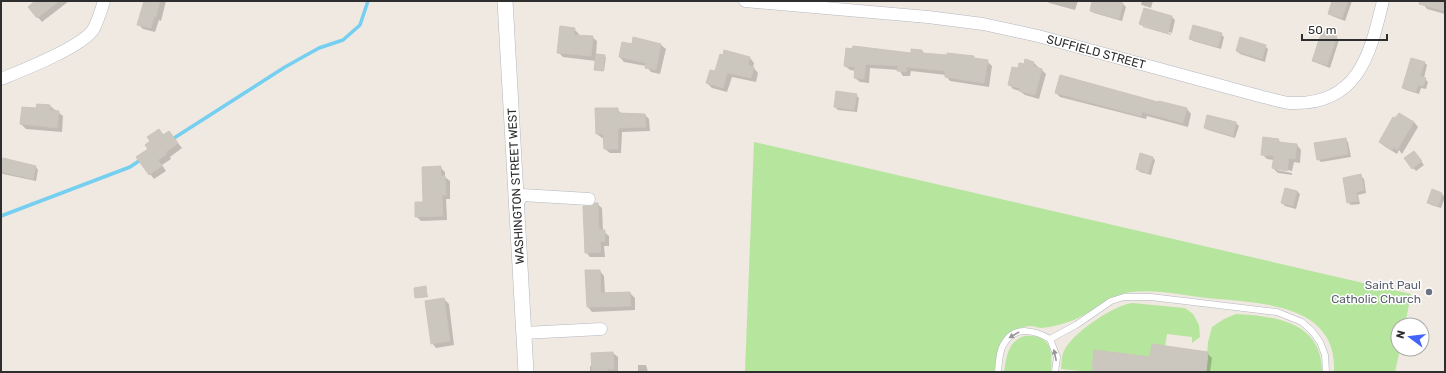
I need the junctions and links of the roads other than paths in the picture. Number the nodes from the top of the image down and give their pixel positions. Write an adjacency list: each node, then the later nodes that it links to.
1 (104, 1): 5 (street)
2 (505, 1): 7 (street, WASHINGTON STREET WEST)
3 (745, 1): 4 (street, SUFFIELD STREET)
4 (1383, 1)
5 (1, 79)
6 (589, 199): 7 (street)
7 (517, 205): 9 (street, WASHINGTON STREET WEST)
8 (601, 329): 9 (street)
9 (524, 333): 11 (street, WASHINGTON STREET WEST)
10 (1050, 339): 12 (lane, one-way to 12); 13 (lane, one-way to 10); 14 (lane)
11 (526, 372)
12 (998, 372)
13 (1055, 372)
14 (1326, 372)

